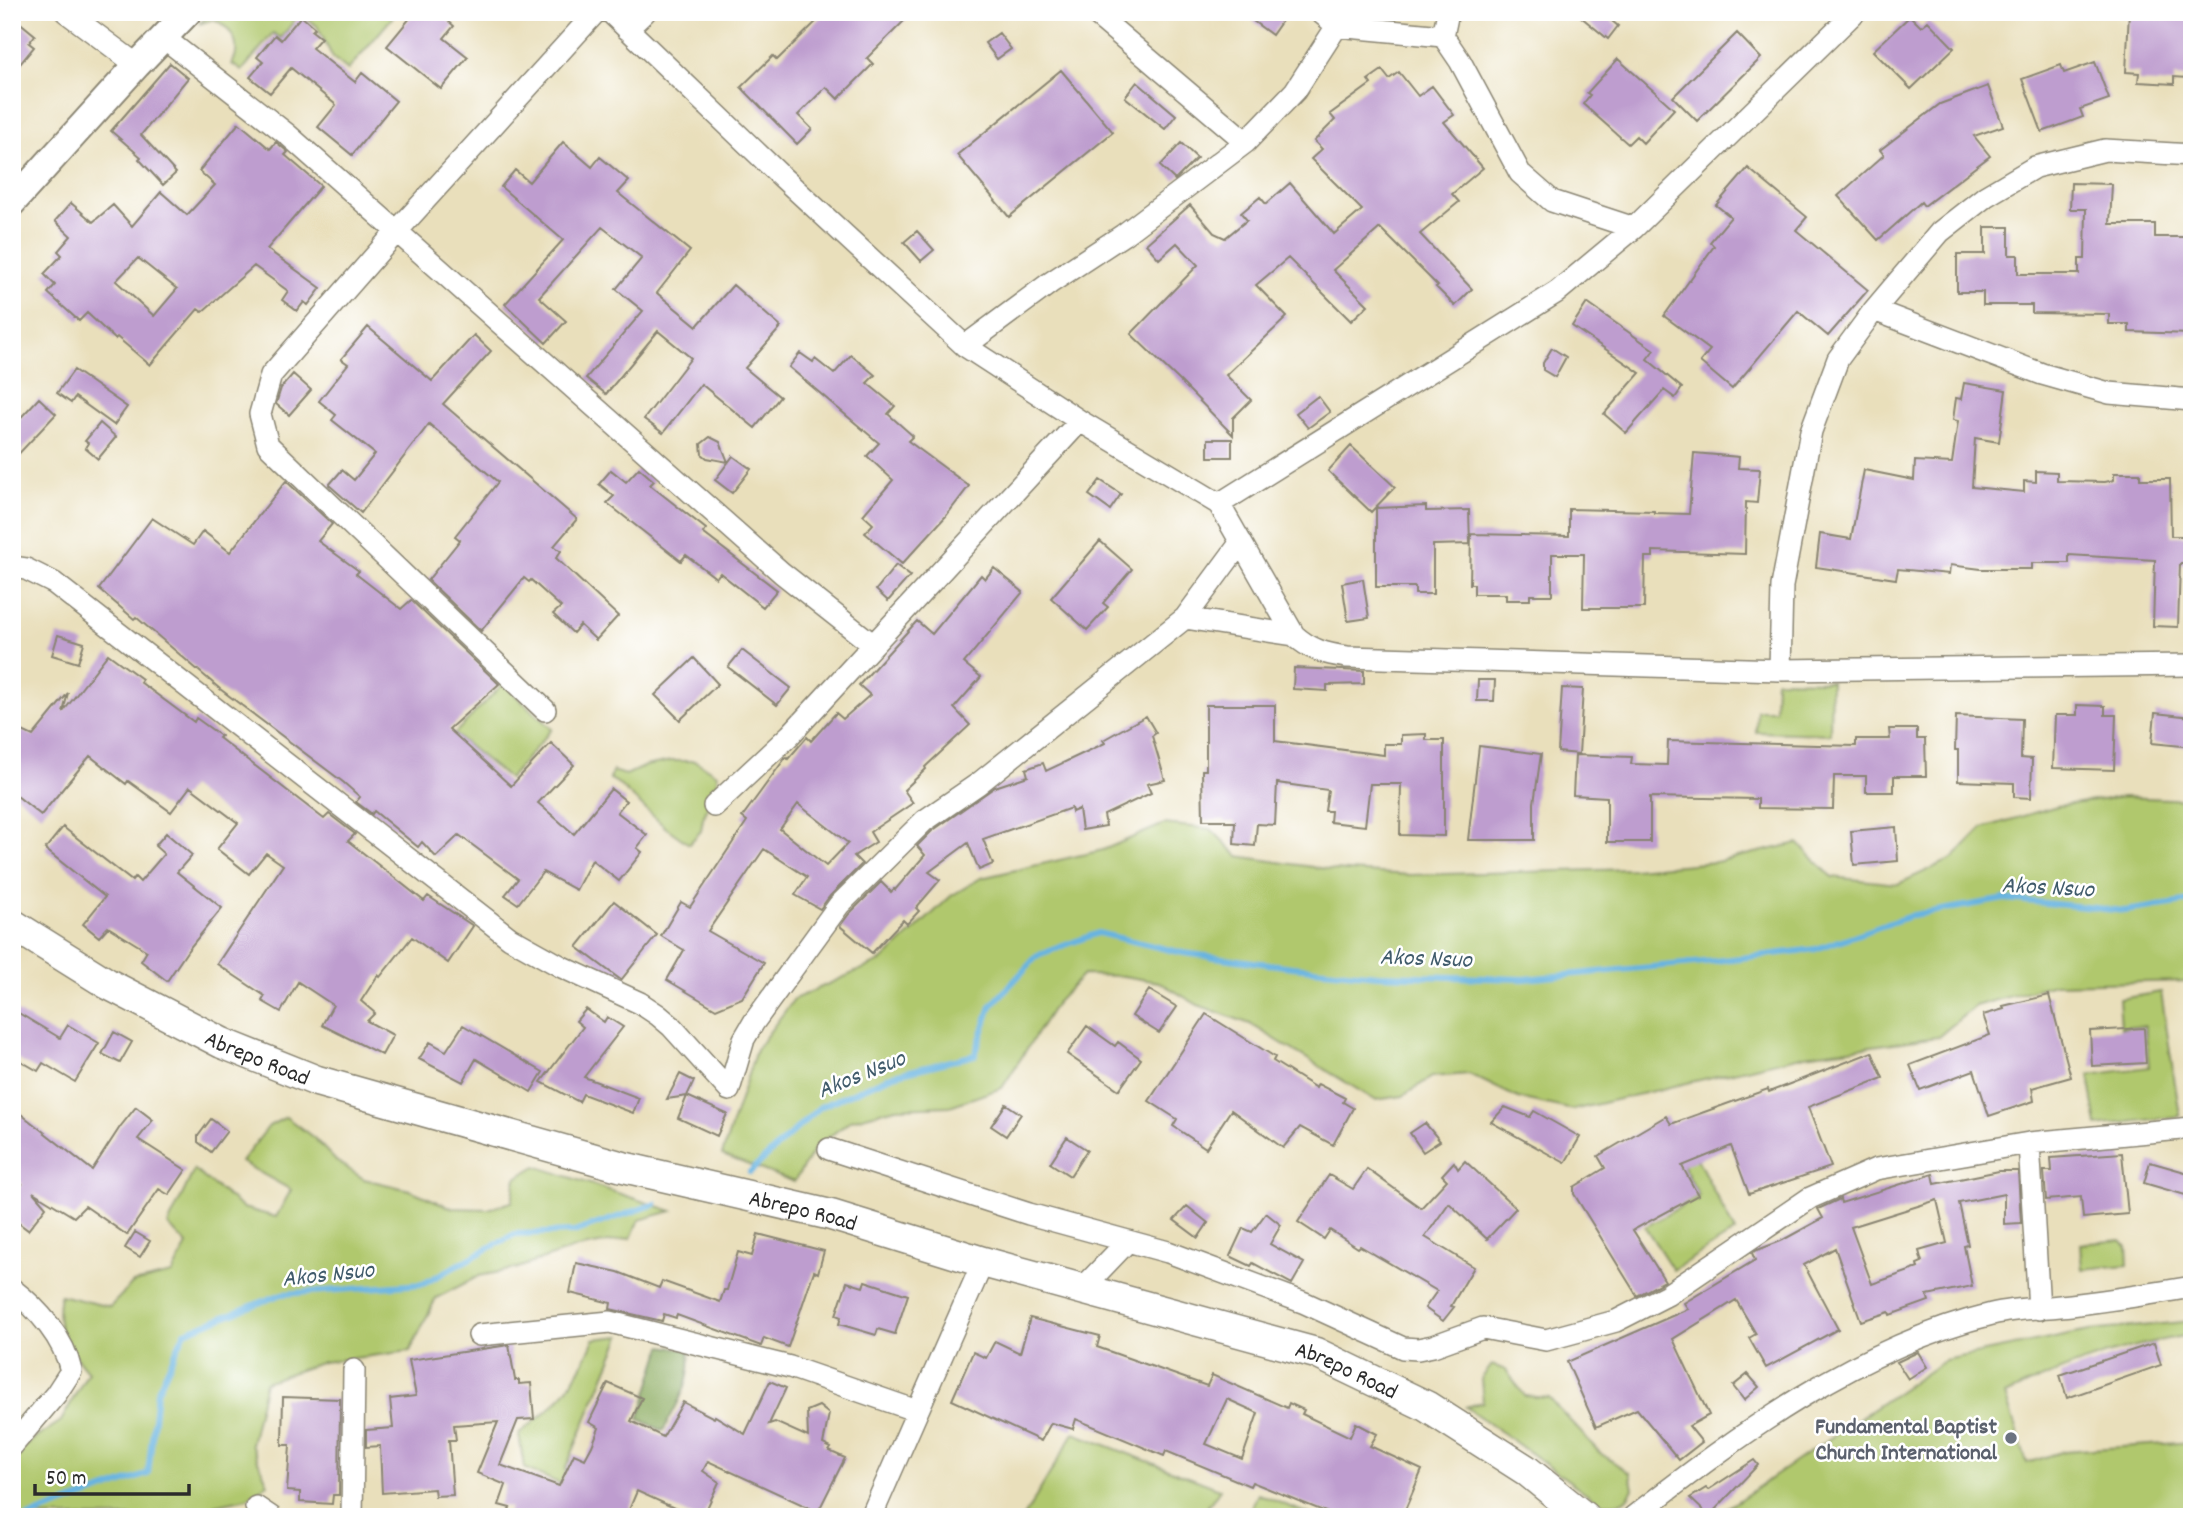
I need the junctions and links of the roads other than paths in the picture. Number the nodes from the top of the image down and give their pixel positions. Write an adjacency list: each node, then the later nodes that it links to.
1 (65, 12): 14 (street)
2 (188, 12): 13 (street)
3 (596, 12): 19 (street)
4 (611, 12): 11 (street)
5 (645, 12): 11 (street)
6 (1093, 12): 15 (street)
7 (1320, 12): 10 (street)
8 (1448, 12): 12 (street)
9 (1855, 12): 18 (street)
10 (1341, 19): 12 (street); 15 (street)
11 (627, 29): 21 (street)
12 (1443, 36): 18 (street)
13 (164, 38): 14 (street); 19 (street)
14 (136, 65): 17 (street)
15 (1246, 142): 21 (street)
16 (2192, 155): 20 (street)
17 (12, 203)
18 (1634, 228): 24 (street)
19 (397, 231): 29 (street); 32 (street)
20 (1874, 310): 22 (street); 31 (street)
21 (965, 346): 23 (street)
22 (2192, 400)
23 (1080, 421): 24 (street); 29 (street)
24 (1219, 504): 25 (street)
25 (1241, 542): 27 (street); 28 (street)
26 (12, 567): 27 (street)
27 (1185, 618): 28 (street)
28 (1294, 635): 31 (street)
29 (872, 644): 33 (street)
30 (2192, 665): 31 (street)
31 (1780, 670)
32 (545, 710)
33 (714, 806)
34 (12, 924): 39 (main road, Abrepo Road)
35 (2192, 1128): 36 (street)
36 (2029, 1143): 38 (street); 43 (street)
37 (829, 1149): 38 (street)
38 (1128, 1241): 42 (street)
39 (983, 1262): 42 (main road, Abrepo Road); 46 (street)
40 (2192, 1287): 43 (street)
41 (12, 1289): 47 (street)
42 (1082, 1289): 50 (main road, Abrepo Road)
43 (2039, 1308): 51 (street)
44 (479, 1335): 46 (street)
45 (354, 1370): 48 (street)
46 (917, 1411): 49 (street)
47 (12, 1446)
48 (352, 1517)
49 (871, 1517)
50 (1584, 1517)
51 (1633, 1517)

